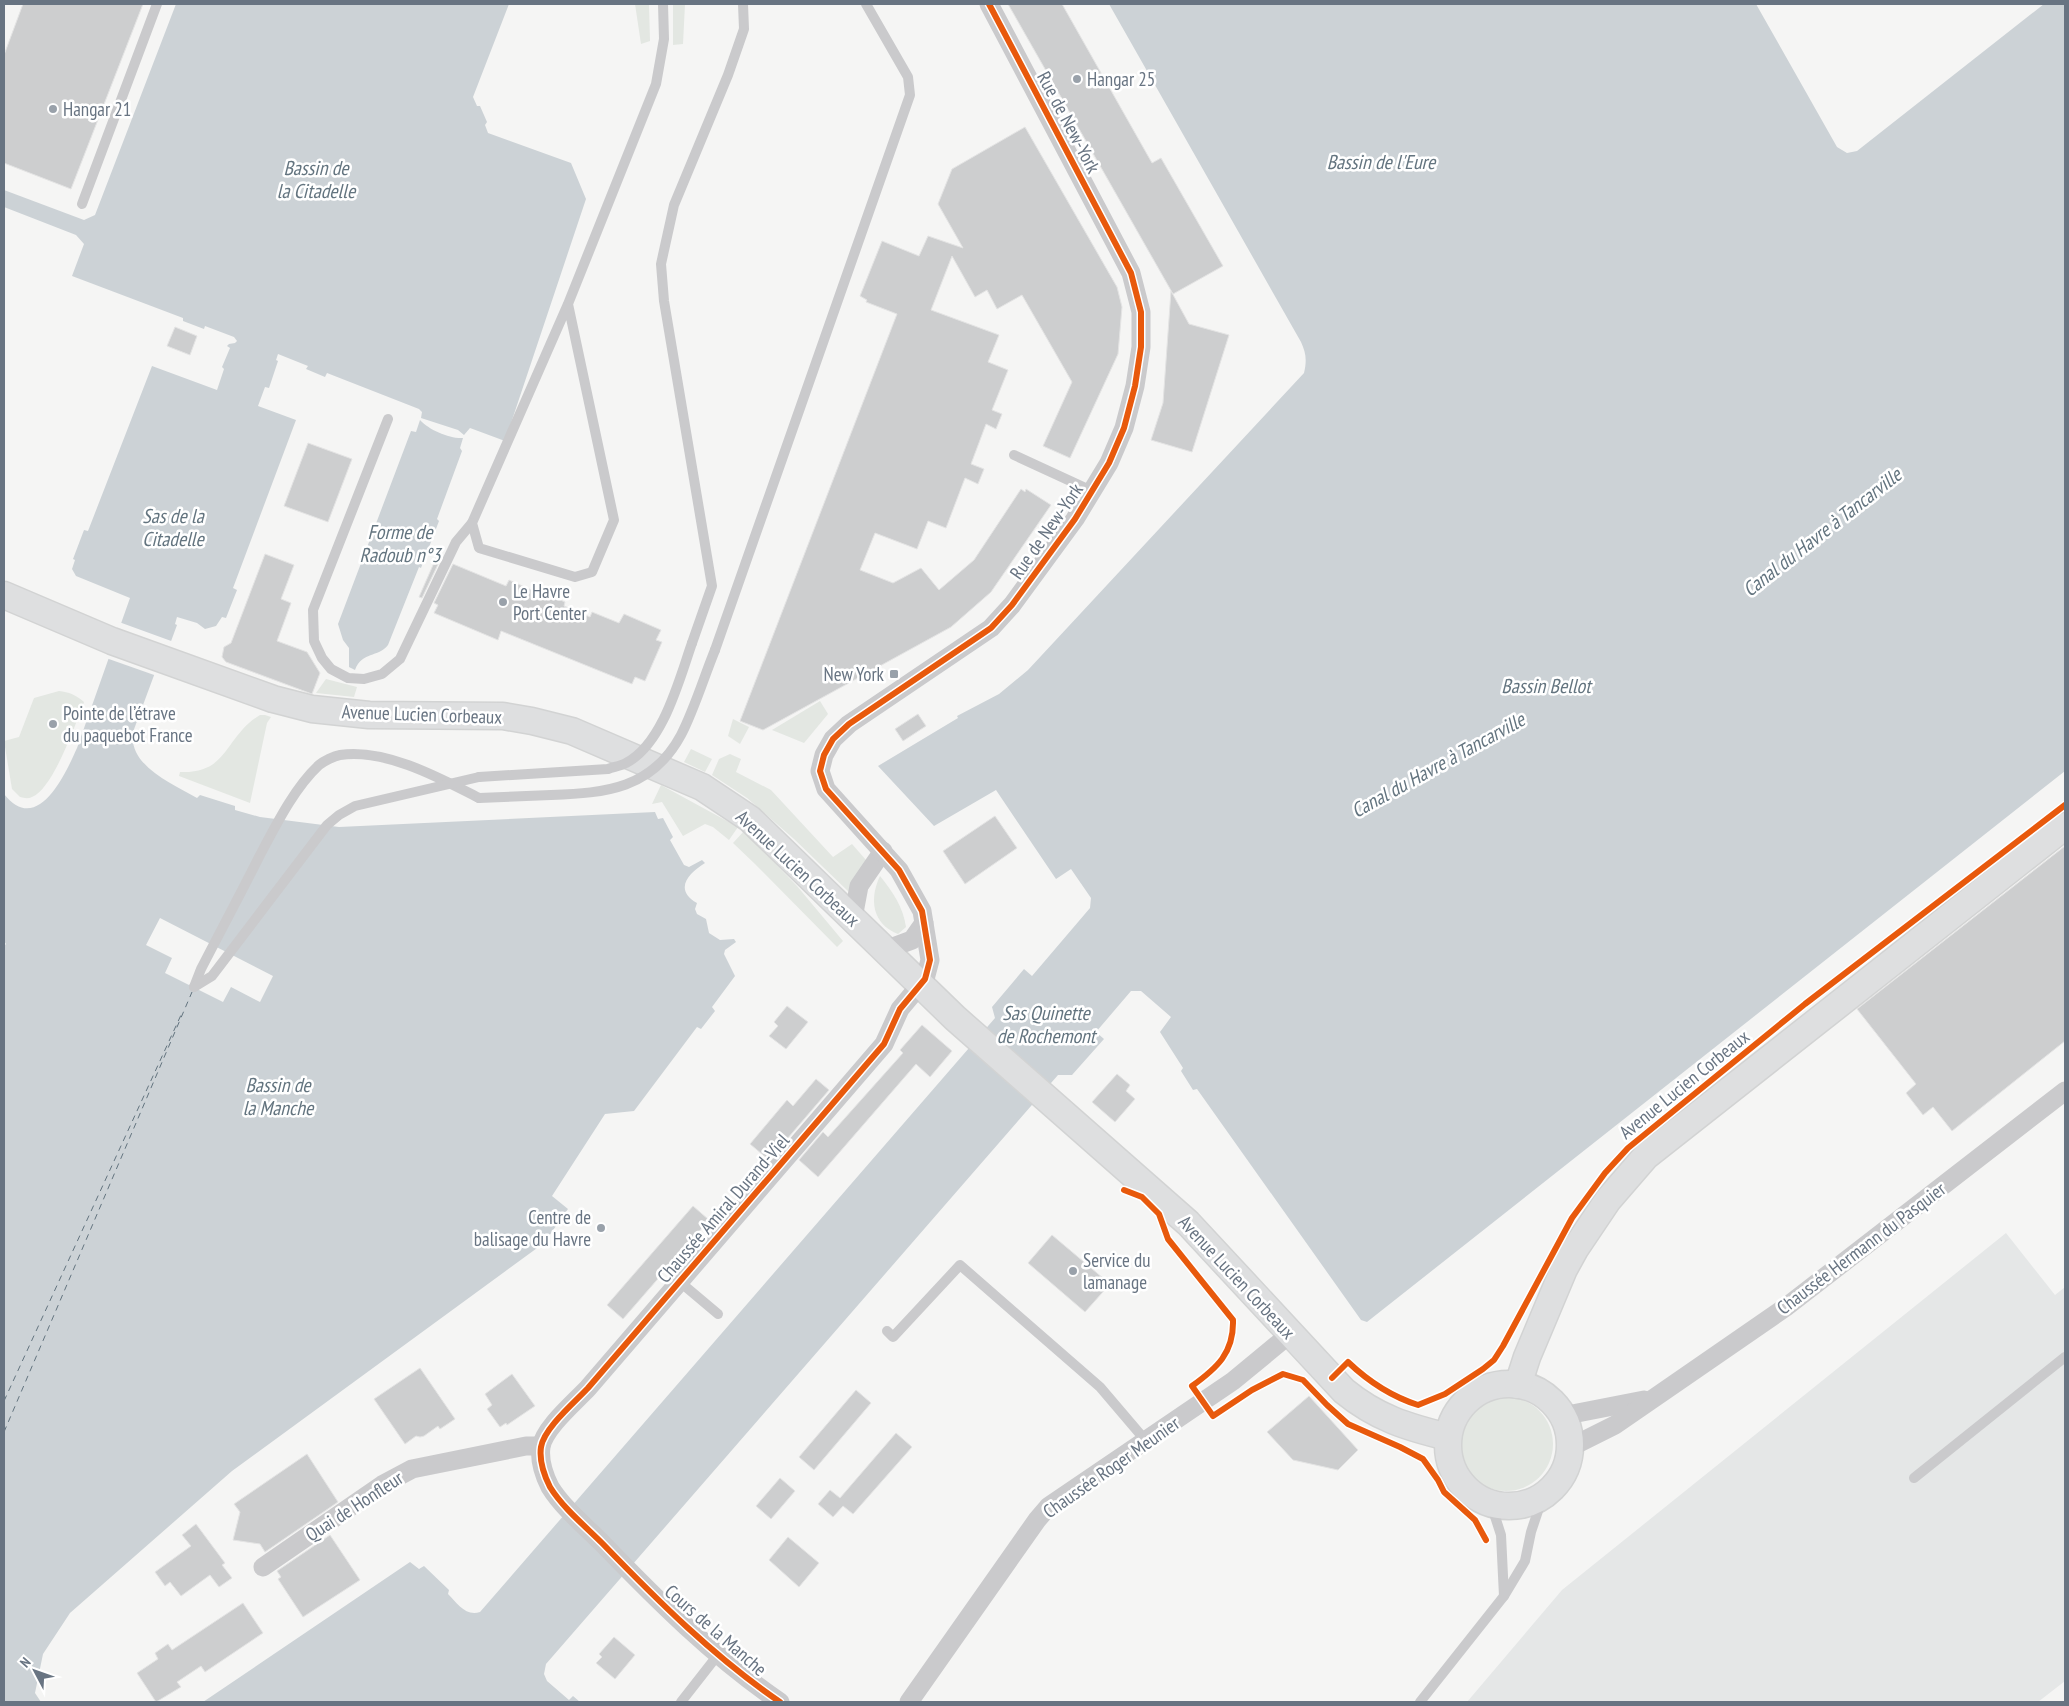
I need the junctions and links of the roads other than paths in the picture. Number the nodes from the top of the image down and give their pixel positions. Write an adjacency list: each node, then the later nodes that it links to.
1 (157, 4): 6 (lane)
2 (663, 4): 7 (lane)
3 (743, 4): 13 (lane, bridge)
4 (866, 4): 13 (lane, bridge)
5 (989, 4): 10 (street, Rue de New-York)
6 (82, 204)
7 (568, 304): 11 (lane); 11 (lane)
8 (388, 419): 11 (lane)
9 (1014, 454): 10 (lane)
10 (1092, 491): 15 (street, Rue de New-York)
11 (472, 523)
12 (4, 595): 16 (main road, Avenue Lucien Corbeaux)
13 (449, 783): 13 (lane)
14 (2065, 826): 26 (main road, Avenue Lucien Corbeaux)
15 (883, 852): 16 (street); 17 (street, Rue de New-York)
16 (853, 918): 18 (main road, Avenue Lucien Corbeaux)
17 (924, 923): 18 (street); 19 (street, Rue de New-York)
18 (885, 950): 19 (main road, Avenue Lucien Corbeaux)
19 (920, 985): 21 (street, Chaussée Amiral Durand-Viel); 24 (main road, Avenue Lucien Corbeaux)
20 (2065, 1091): 27 (street, Chaussée Hermann du Pasquier)
21 (680, 1282): 22 (lane); 31 (street, Chaussée Amiral Durand-Viel)
22 (718, 1314)
23 (887, 1331): 30 (lane)
24 (1290, 1334): 29 (main road, Avenue Lucien Corbeaux); 30 (street, Chaussée Roger Meunier)
25 (2065, 1357): 33 (lane)
26 (1518, 1385): 28 (main road); 29 (main road)
27 (1652, 1398): 28 (street, Chaussée Hermann du Pasquier); 32 (street, Chaussée Hermann du Pasquier)
28 (1562, 1416): 32 (main road)
29 (1448, 1437): 35 (main road)
30 (1146, 1441): 41 (street, Chaussée Roger Meunier)
31 (541, 1446): 36 (street, Quai de Honfleur); 38 (street, Cours de la Manche)
32 (1570, 1448): 34 (main road)
33 (1914, 1478)
34 (1543, 1496): 35 (main road); 37 (lane)
35 (1491, 1504): 37 (lane)
36 (262, 1567)
37 (1504, 1596): 42 (lane)
38 (718, 1656): 39 (lane); 40 (street, Cours de la Manche)
39 (681, 1702)
40 (780, 1702)
41 (909, 1702)
42 (1420, 1702)

